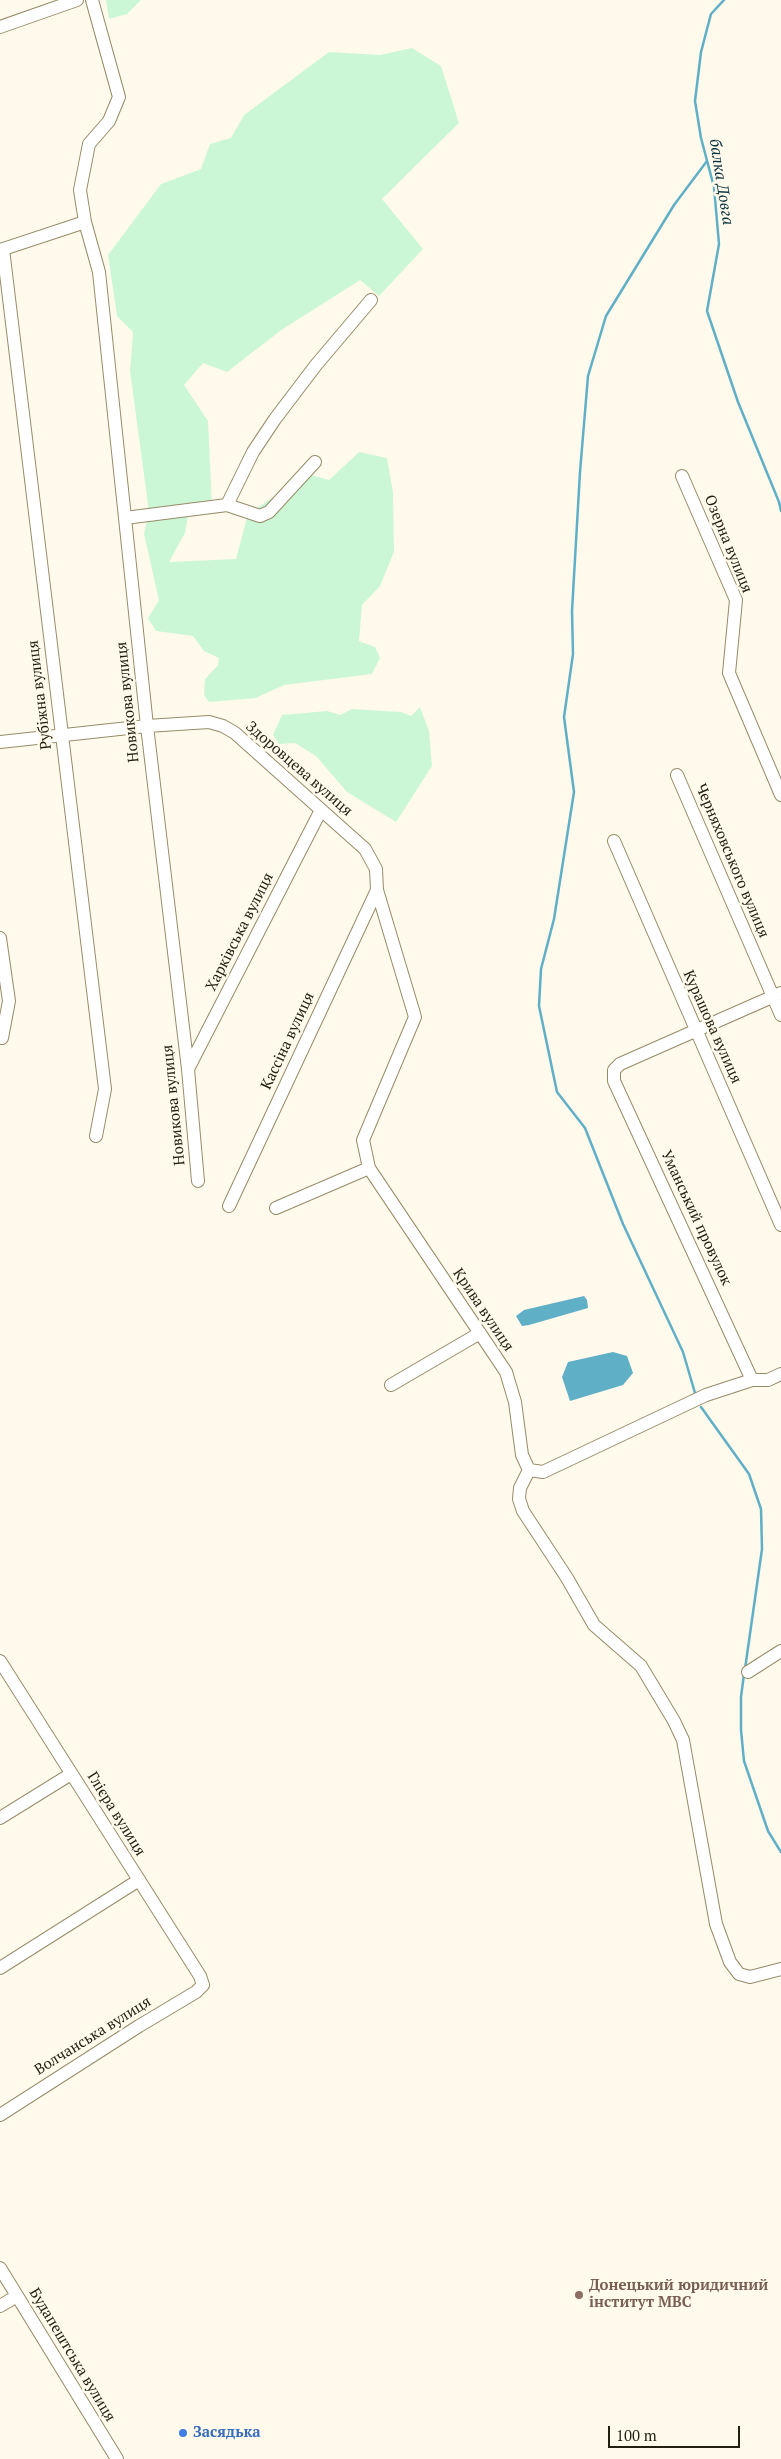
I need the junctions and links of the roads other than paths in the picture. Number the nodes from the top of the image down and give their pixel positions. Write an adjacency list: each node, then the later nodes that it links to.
1 (77, 0): 3 (street)
2 (92, 0): 4 (street, Новикова вулиця)
3 (0, 27)
4 (85, 222): 5 (street); 10 (street, Новикова вулиця)
5 (2, 250): 12 (street, Рубіжна вулиця)
6 (371, 300): 9 (street)
7 (315, 462): 9 (street)
8 (682, 476): 15 (street, Озерна вулиця)
9 (227, 505): 10 (street)
10 (125, 518): 11 (street, Новикова вулиця)
11 (147, 726): 12 (street, Здоровцева вулиця); 16 (street, Здоровцева вулиця); 25 (street, Новикова вулиця)
12 (61, 736): 13 (street, Здоровцева вулиця); 26 (street, Рубіжна вулиця)
13 (0, 742)
14 (677, 775): 20 (street, Черняховського вулиця)
15 (781, 795)
16 (321, 810): 18 (street, Здоровцева вулиця); 25 (street, Харківська вулиця)
17 (614, 841): 23 (street, Курашова вулиця)
18 (377, 890): 22 (street, Здоровцева вулиця); 29 (street, Кассіна вулиця)
19 (0, 938): 24 (street)
20 (777, 995): 21 (street, Черняховського вулиця); 23 (street)
21 (781, 1015)
22 (414, 1017): 27 (street, Крива вулиця)
23 (695, 1031): 31 (street, Курашова вулиця); 34 (street, Уманський провулок)
24 (2, 1038)
25 (188, 1069): 28 (street, Новикова вулиця)
26 (96, 1136)
27 (368, 1168): 30 (street); 32 (street, Крива вулиця)
28 (198, 1181)
29 (229, 1206)
30 (276, 1208)
31 (781, 1225)
32 (480, 1334): 35 (street); 36 (street, Крива вулиця)
33 (781, 1374): 34 (street)
34 (752, 1380): 36 (street)
35 (391, 1385)
36 (529, 1470): 44 (street)
37 (781, 1651): 39 (street)
38 (1, 1666): 40 (street, Глієра вулиця)
39 (748, 1672)
40 (71, 1774): 41 (street); 42 (street, Глієра вулиця)
41 (0, 1818)
42 (139, 1880): 43 (street); 45 (street, Глієра вулиця)
43 (0, 1968)
44 (781, 1969)
45 (203, 1985): 46 (street, Волчанська вулиця)
46 (0, 2115)
47 (0, 2268): 48 (street, Будапештська вулиця)
48 (17, 2296): 49 (street); 50 (street, Будапештська вулиця)
49 (0, 2306)
50 (116, 2459)

